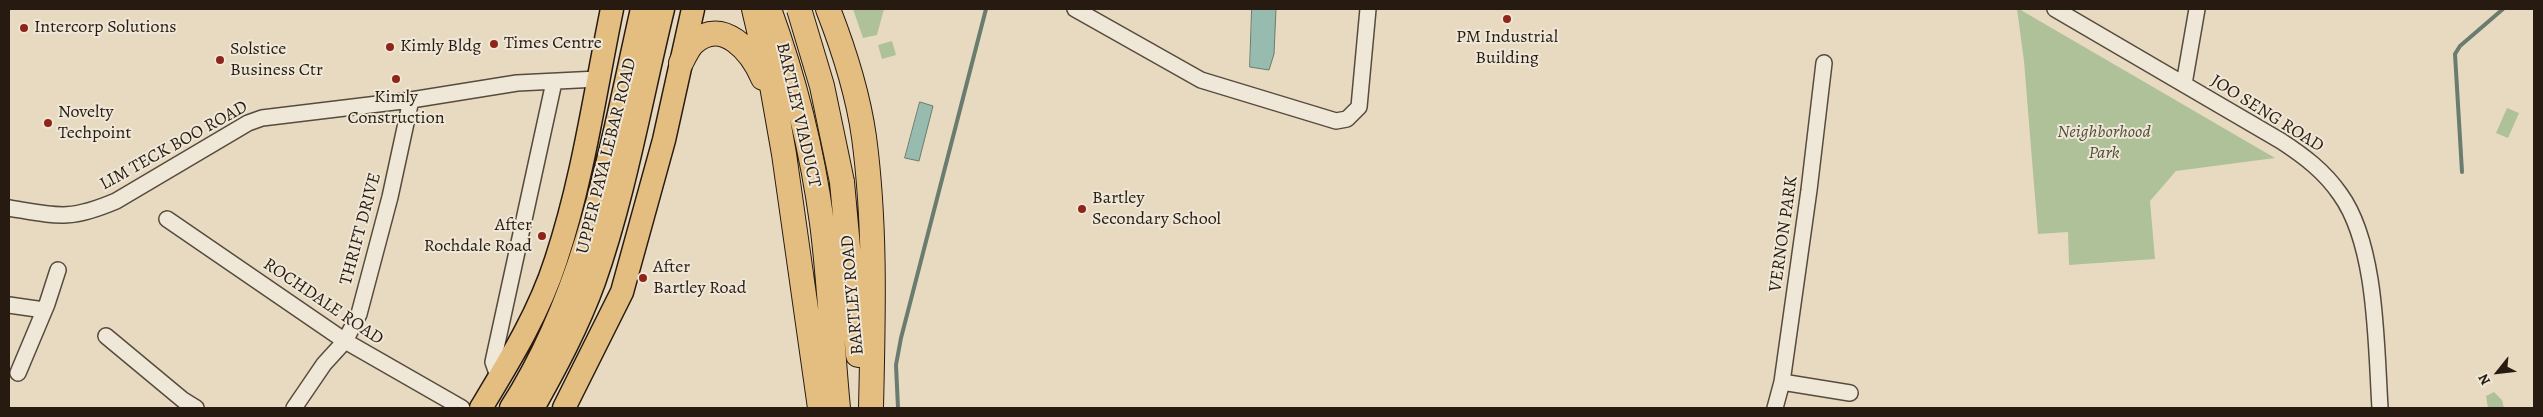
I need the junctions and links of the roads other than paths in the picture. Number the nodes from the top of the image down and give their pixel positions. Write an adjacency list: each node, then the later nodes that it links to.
1 (612, 9): 15 (main road, UPPER PAYA LEBAR ROAD)
2 (642, 9): 38 (main road, UPPER PAYA LEBAR ROAD)
3 (662, 9): 39 (main road, UPPER PAYA LEBAR ROAD)
4 (693, 9): 13 (main road)
5 (754, 9): 19 (highway)
6 (769, 9): 23 (highway, BARTLEY VIADUCT)
7 (799, 9): 20 (highway, BARTLEY VIADUCT, bridge)
8 (828, 9): 44 (highway)
9 (1075, 9): 10 (street)
10 (1368, 9)
11 (2055, 9): 17 (street, JOO SENG ROAD)
12 (2197, 9): 17 (street)
13 (681, 63): 19 (highway); 40 (main road)
14 (1824, 63): 31 (street, VERNON PARK)
15 (598, 80): 16 (street, LIM TECK BOO ROAD); 30 (main road, UPPER PAYA LEBAR ROAD)
16 (554, 82): 18 (street, LIM TECK BOO ROAD); 30 (street)
17 (2184, 84): 46 (street, JOO SENG ROAD)
18 (411, 100): 21 (street, LIM TECK BOO ROAD); 28 (street, THRIFT DRIVE)
19 (774, 102): 41 (highway)
20 (842, 182): 43 (highway, BARTLEY ROAD)
21 (9, 208)
22 (167, 219): 28 (street, ROCHDALE ROAD)
23 (822, 223): 42 (highway, BARTLEY ROAD)
24 (58, 270): 26 (street)
25 (9, 305): 26 (street)
26 (44, 310): 29 (street)
27 (106, 336): 33 (street)
28 (345, 341): 35 (street, THRIFT DRIVE); 36 (street, ROCHDALE ROAD)
29 (18, 373)
30 (499, 378): 37 (main road, UPPER PAYA LEBAR ROAD)
31 (1782, 382): 32 (street); 45 (street, VERNON PARK)
32 (1850, 393)
33 (180, 404): 34 (street)
34 (196, 408)
35 (294, 408)
36 (462, 408)
37 (481, 408)
38 (511, 408)
39 (533, 408)
40 (564, 408)
41 (820, 408)
42 (838, 408)
43 (863, 408)
44 (871, 408)
45 (1775, 408)
46 (2380, 408)

